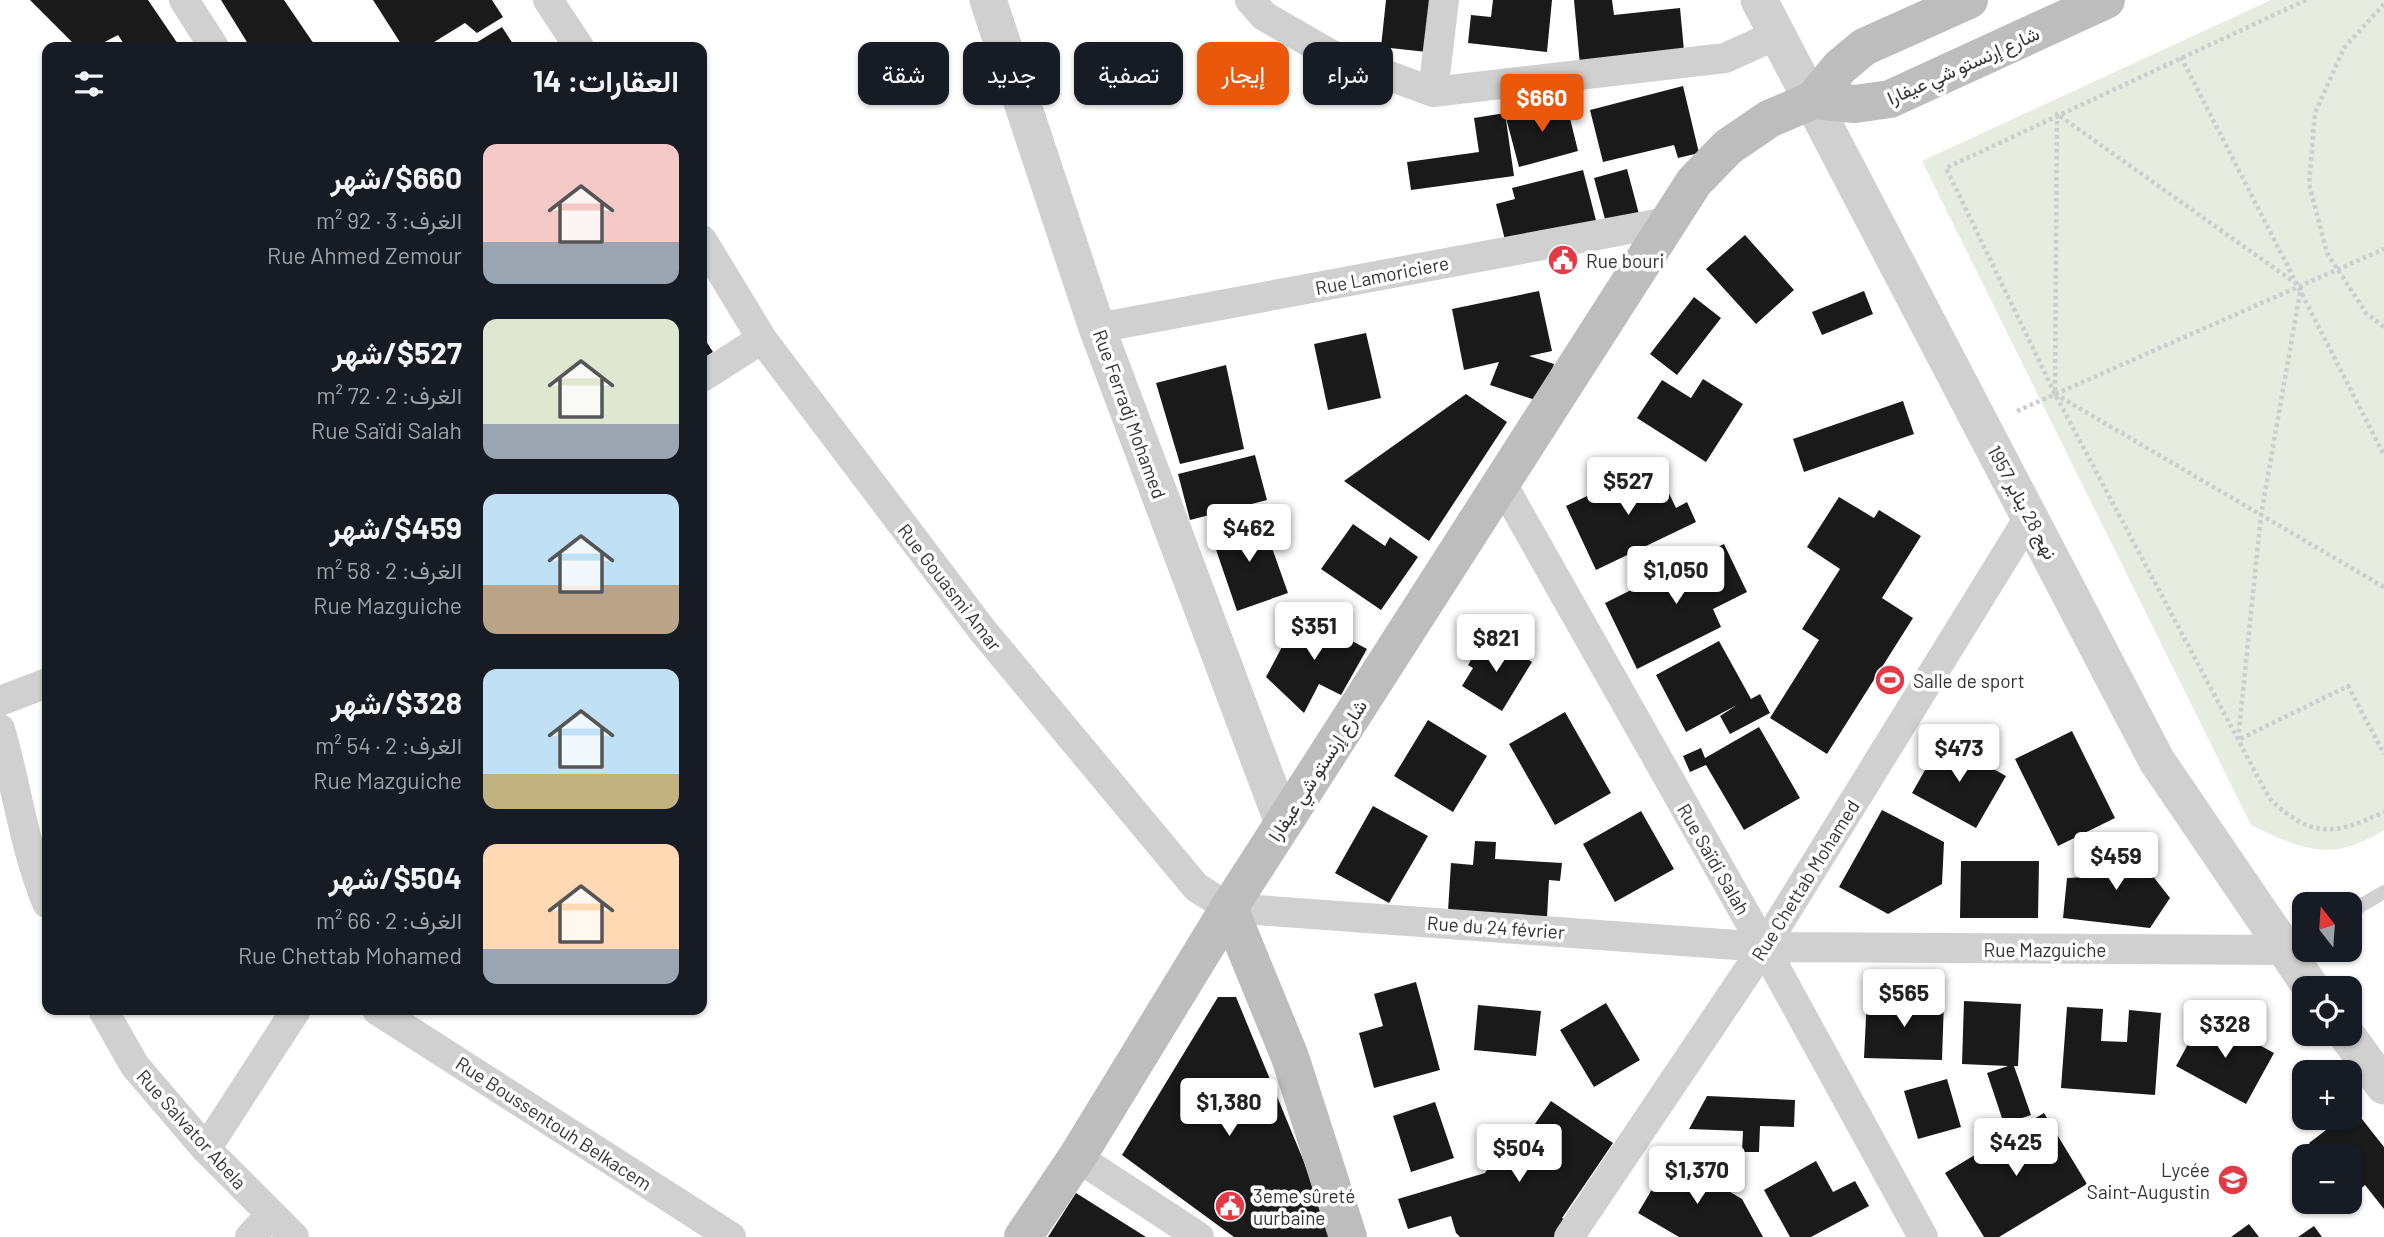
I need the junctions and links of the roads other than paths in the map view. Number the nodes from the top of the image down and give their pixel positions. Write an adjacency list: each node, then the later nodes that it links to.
1 (184, 0): 10 (street)
2 (548, 0): 11 (street)
3 (988, 0): 16 (street, Rue Ferradj Mohamed)
4 (1250, 0): 12 (street)
5 (1444, 0): 12 (street)
6 (1759, 0): 9 (street, نهج 28 يناير 1957)
7 (1969, 0): 13 (main road, شارع إرنستو شي عيفارا)
8 (2106, 0): 13 (main road, شارع إرنستو شي عيفارا)
9 (1776, 34): 12 (street); 13 (street, نهج 28 يناير 1957)
10 (211, 42)
11 (576, 42)
12 (1433, 92)
13 (1813, 100): 14 (main road, شارع إرنستو شي عيفارا); 20 (street, نهج 28 يناير 1957)
14 (1667, 222): 16 (street, Rue Lamoriciere); 19 (main road, شارع إرنستو شي عيفارا)
15 (707, 248): 17 (street, Rue Gouasmi Amar)
16 (1097, 328): 24 (street, Rue Ferradj Mohamed)
17 (762, 339): 18 (street); 28 (street, Rue Gouasmi Amar)
18 (707, 374)
19 (1501, 482): 24 (main road, شارع إرنستو شي عيفارا); 29 (street, Rue Saïdi Salah)
20 (2030, 516): 29 (street, Rue Chettab Mohamed); 30 (street, نهج 28 يناير 1957)
21 (42, 685): 22 (street)
22 (0, 701)
23 (0, 729): 25 (street)
24 (1283, 823): 28 (main road, شارع إرنستو شي عيفارا)
25 (42, 890)
26 (2384, 892): 27 (lane)
27 (2362, 905)
28 (1229, 908): 29 (street, Rue du 24 février); 38 (main road, شارع إرنستو شي عيفارا); 45 (main road)
29 (1764, 947): 30 (street, Rue Mazguiche); 46 (street, Rue Chettab Mohamed); 47 (street, Rue Saïdi Salah)
30 (2289, 947): 31 (street, نهج 28 يناير 1957)
31 (2305, 976)
32 (106, 1015): 37 (street, Rue Salvator Abela)
33 (293, 1015): 37 (street)
34 (385, 1015): 42 (street, Rue Boussentouh Belkacem)
35 (2355, 1046): 36 (street)
36 (2384, 1086)
37 (206, 1149): 39 (street, Rue Salvator Abela)
38 (1077, 1157): 43 (main road, شارع إرنستو شي عيفارا); 44 (street)
39 (271, 1214): 40 (street); 41 (street, Rue Salvator Abela)
40 (250, 1237)
41 (294, 1237)
42 (731, 1237)
43 (1023, 1237)
44 (1199, 1237)
45 (1348, 1237)
46 (1569, 1237)
47 (1923, 1237)

